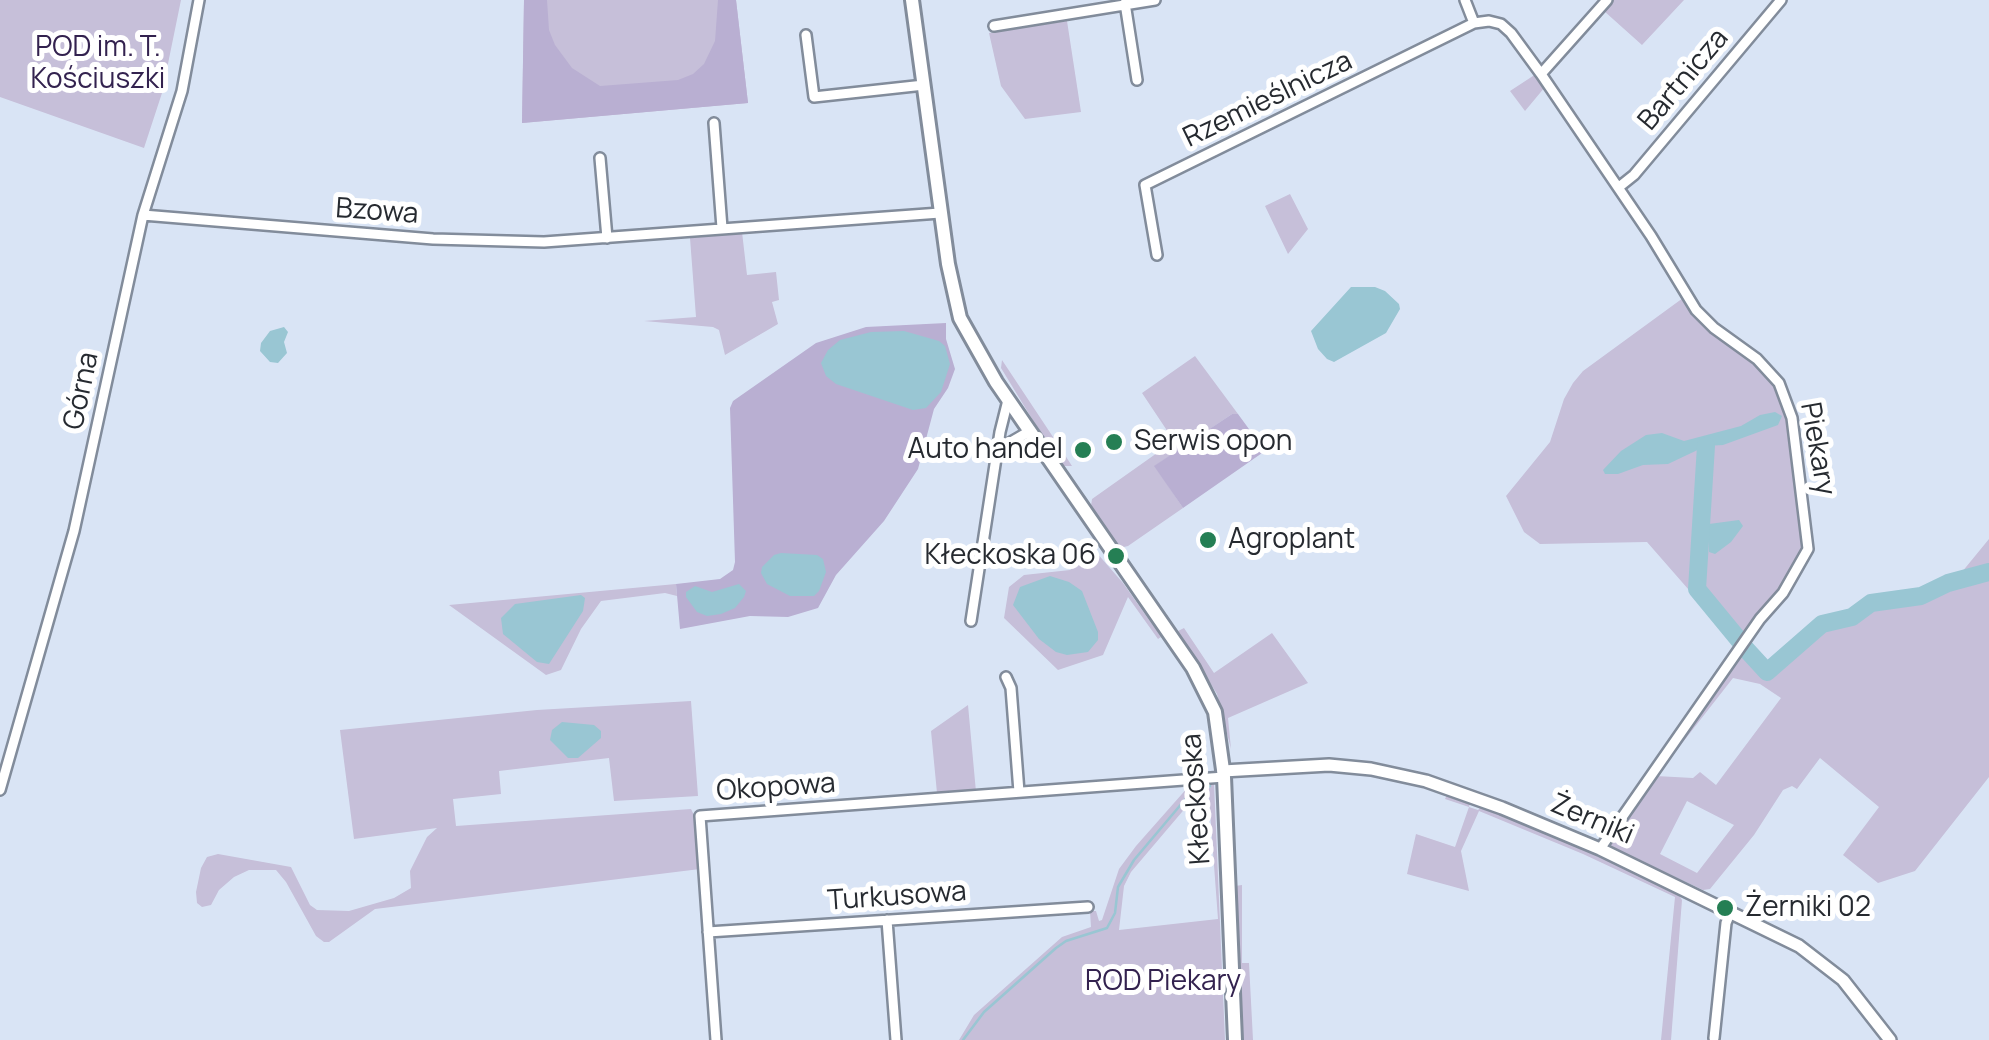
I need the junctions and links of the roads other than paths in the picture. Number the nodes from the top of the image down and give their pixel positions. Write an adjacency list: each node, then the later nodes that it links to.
1 (199, 0): 18 (street, Górna)
2 (912, 0): 13 (main road, Kłeckoska)
3 (1155, 0): 7 (street)
4 (1465, 0): 8 (street)
5 (1607, 0): 11 (street)
6 (1781, 0): 16 (street, Bartnicza)
7 (1125, 2): 9 (street); 12 (street)
8 (1474, 23): 11 (street, Piekary); 21 (street, Rzemieślnicza)
9 (994, 26)
10 (806, 35): 13 (street)
11 (1541, 74): 16 (street, Piekary)
12 (1137, 80)
13 (924, 86): 17 (main road, Kłeckoska)
14 (714, 123): 19 (street)
15 (600, 158): 20 (street)
16 (1619, 186): 30 (street, Piekary)
17 (940, 213): 19 (street, Bzowa); 22 (main road, Kłeckoska)
18 (143, 215): 20 (street, Bzowa); 28 (street, Górna)
19 (722, 228): 20 (street, Bzowa)
20 (607, 238)
21 (1157, 255)
22 (1008, 400): 23 (main road, Kłeckoska); 24 (street)
23 (1030, 432): 24 (street); 27 (main road, Kłeckoska)
24 (999, 449): 25 (street)
25 (971, 621)
26 (1006, 677): 29 (street)
27 (1224, 774): 29 (street, Okopowa); 30 (street, Żerniki); 38 (main road, Kłeckoska)
28 (0, 790)
29 (1019, 792): 34 (street, Okopowa)
30 (1600, 849): 32 (street, Żerniki)
31 (1088, 907): 33 (street, Turkusowa)
32 (1731, 911): 35 (street); 39 (street, Żerniki)
33 (887, 920): 34 (street, Turkusowa); 37 (street)
34 (708, 932): 36 (street, Okopowa)
35 (1714, 1038)
36 (716, 1040)
37 (896, 1040)
38 (1234, 1040)
39 (1890, 1040)

